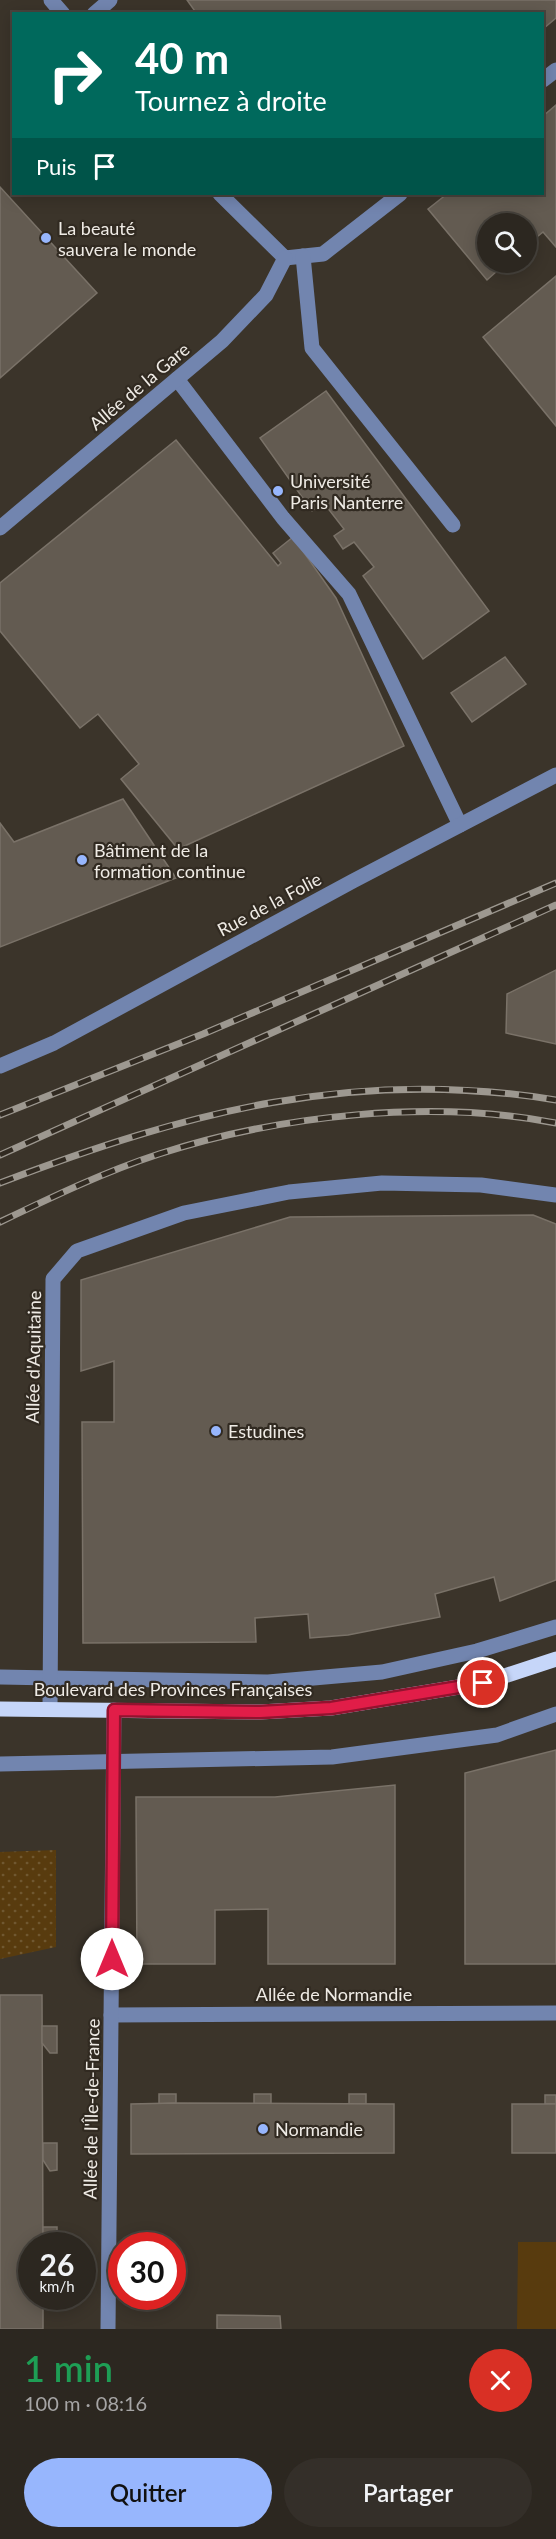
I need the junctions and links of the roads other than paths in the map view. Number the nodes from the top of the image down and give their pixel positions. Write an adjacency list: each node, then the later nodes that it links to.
1 (51, 0): 3 (street)
2 (110, 0): 4 (street)
3 (61, 12)
4 (96, 12)
5 (556, 70): 6 (street)
6 (544, 79)
7 (221, 195): 10 (street)
8 (399, 195): 9 (street)
9 (303, 256): 10 (street); 12 (street)
10 (285, 258): 11 (street, Allée de la Gare)
11 (177, 379): 13 (street, Allée de la Gare); 15 (street)
12 (453, 525)
13 (0, 528)
14 (556, 775): 15 (street, Rue de la Folie)
15 (460, 825): 16 (street, Rue de la Folie)
16 (0, 1066)
17 (556, 1194): 20 (street, Allée d'Aquitaine)
18 (556, 1627): 20 (street)
19 (556, 1659): 24 (main road, Boulevard des Provinces Françaises)
20 (49, 1675): 21 (street); 23 (street, Allée d'Aquitaine)
21 (0, 1677)
22 (0, 1709): 23 (main road, Boulevard des Provinces Françaises)
23 (50, 1709): 24 (main road, Boulevard des Provinces Françaises)
24 (114, 1710): 27 (street, Allée de l'Île-de-France)
25 (556, 1714): 27 (street)
26 (0, 1764): 27 (street)
27 (114, 1764): 29 (street, Allée de l'Île-de-France)
28 (556, 2013): 29 (street, Allée de Normandie)
29 (111, 2015): 30 (street, Allée de l'Île-de-France)
30 (108, 2329)

